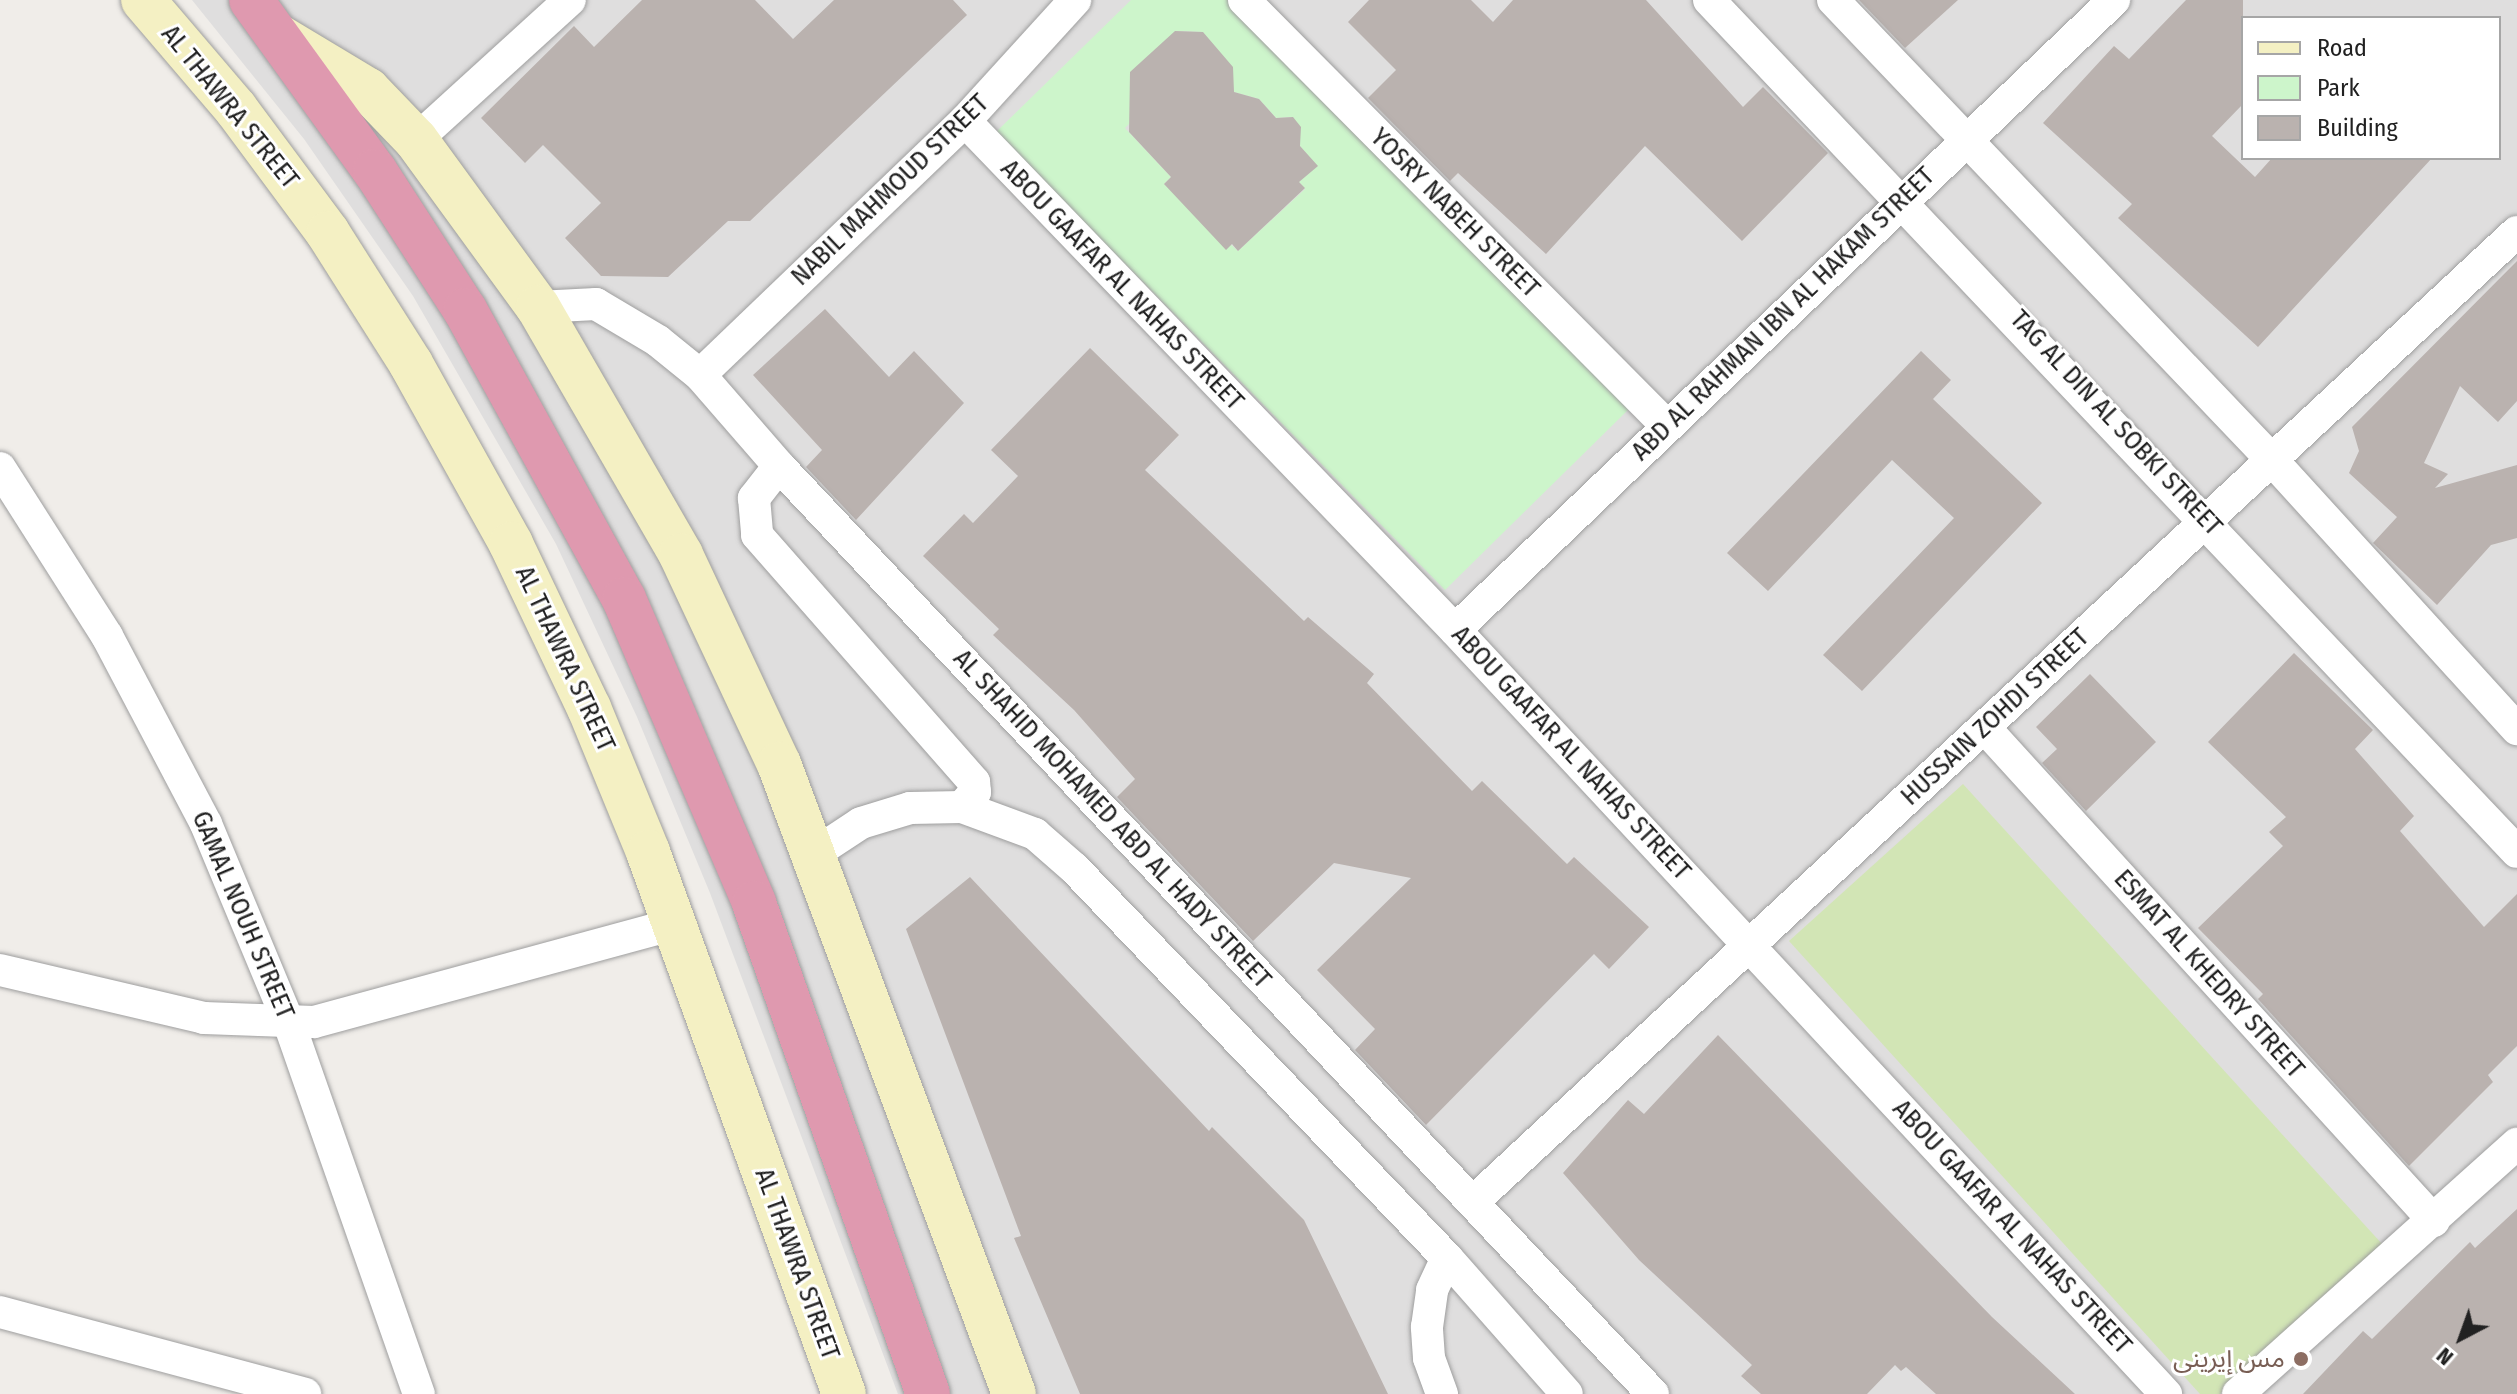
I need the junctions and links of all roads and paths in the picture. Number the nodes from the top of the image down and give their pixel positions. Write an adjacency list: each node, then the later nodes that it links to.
1 (143, 0): 28 (street, AL THAWRA STREET)
2 (251, 0): 9 (highway)
3 (570, 0): 12 (street)
4 (1075, 0): 10 (street, NABIL MAHMOUD STREET)
5 (1244, 0): 17 (street, YOSRY NABEH STREET)
6 (1709, 0): 13 (street, TAG AL DIN AL SOBKI STREET)
7 (1833, 0): 11 (street)
8 (2114, 0): 11 (street, ABD AL RAHMAN IBN AL HAKAM STREET)
9 (280, 37): 12 (street); 40 (highway)
10 (965, 121): 16 (street, NABIL MAHMOUD STREET); 22 (street, ABOU GAAFAR AL NAHAS STREET)
11 (1966, 138): 13 (street, ABD AL RAHMAN IBN AL HAKAM STREET); 18 (street)
12 (416, 140): 15 (street)
13 (1903, 199): 17 (street, ABD AL RAHMAN IBN AL HAKAM STREET); 21 (street, TAG AL DIN AL SOBKI STREET)
14 (2517, 232): 18 (street, HUSSAIN ZOHDI STREET)
15 (538, 307): 16 (street, AL SHAHID MOHAMED ABD AL HADY STREET); 27 (street)
16 (700, 375): 19 (street, AL SHAHID MOHAMED ABD AL HADY STREET)
17 (1666, 425): 22 (street, ABD AL RAHMAN IBN AL HAKAM STREET)
18 (2272, 460): 21 (street, HUSSAIN ZOHDI STREET); 24 (street)
19 (779, 466): 25 (street); 33 (street, AL SHAHID MOHAMED ABD AL HADY STREET)
20 (0, 468): 31 (street, GAMAL NOUH STREET)
21 (2207, 520): 23 (street, HUSSAIN ZOHDI STREET); 26 (street, TAG AL DIN AL SOBKI STREET)
22 (1455, 630): 29 (street, ABOU GAAFAR AL NAHAS STREET)
23 (1984, 727): 29 (street, HUSSAIN ZOHDI STREET); 34 (street, ESMAT AL KHEDRY STREET)
24 (2517, 729)
25 (962, 807): 27 (street); 35 (street)
26 (2517, 852)
27 (814, 854): 41 (street)
28 (674, 924): 31 (street); 39 (street, AL THAWRA STREET)
29 (1751, 944): 33 (street, HUSSAIN ZOHDI STREET); 45 (street, ABOU GAAFAR AL NAHAS STREET)
30 (0, 970): 31 (street)
31 (289, 1023): 38 (street, GAMAL NOUH STREET)
32 (2517, 1144): 34 (street)
33 (1473, 1202): 44 (street, AL SHAHID MOHAMED ABD AL HADY STREET)
34 (2434, 1221): 46 (street)
35 (1447, 1258): 42 (street); 43 (street)
36 (0, 1312): 37 (street)
37 (305, 1394)
38 (419, 1394)
39 (844, 1394)
40 (928, 1394)
41 (1014, 1394)
42 (1442, 1394)
43 (1567, 1394)
44 (1653, 1394)
45 (2166, 1394)
46 (2238, 1394)

